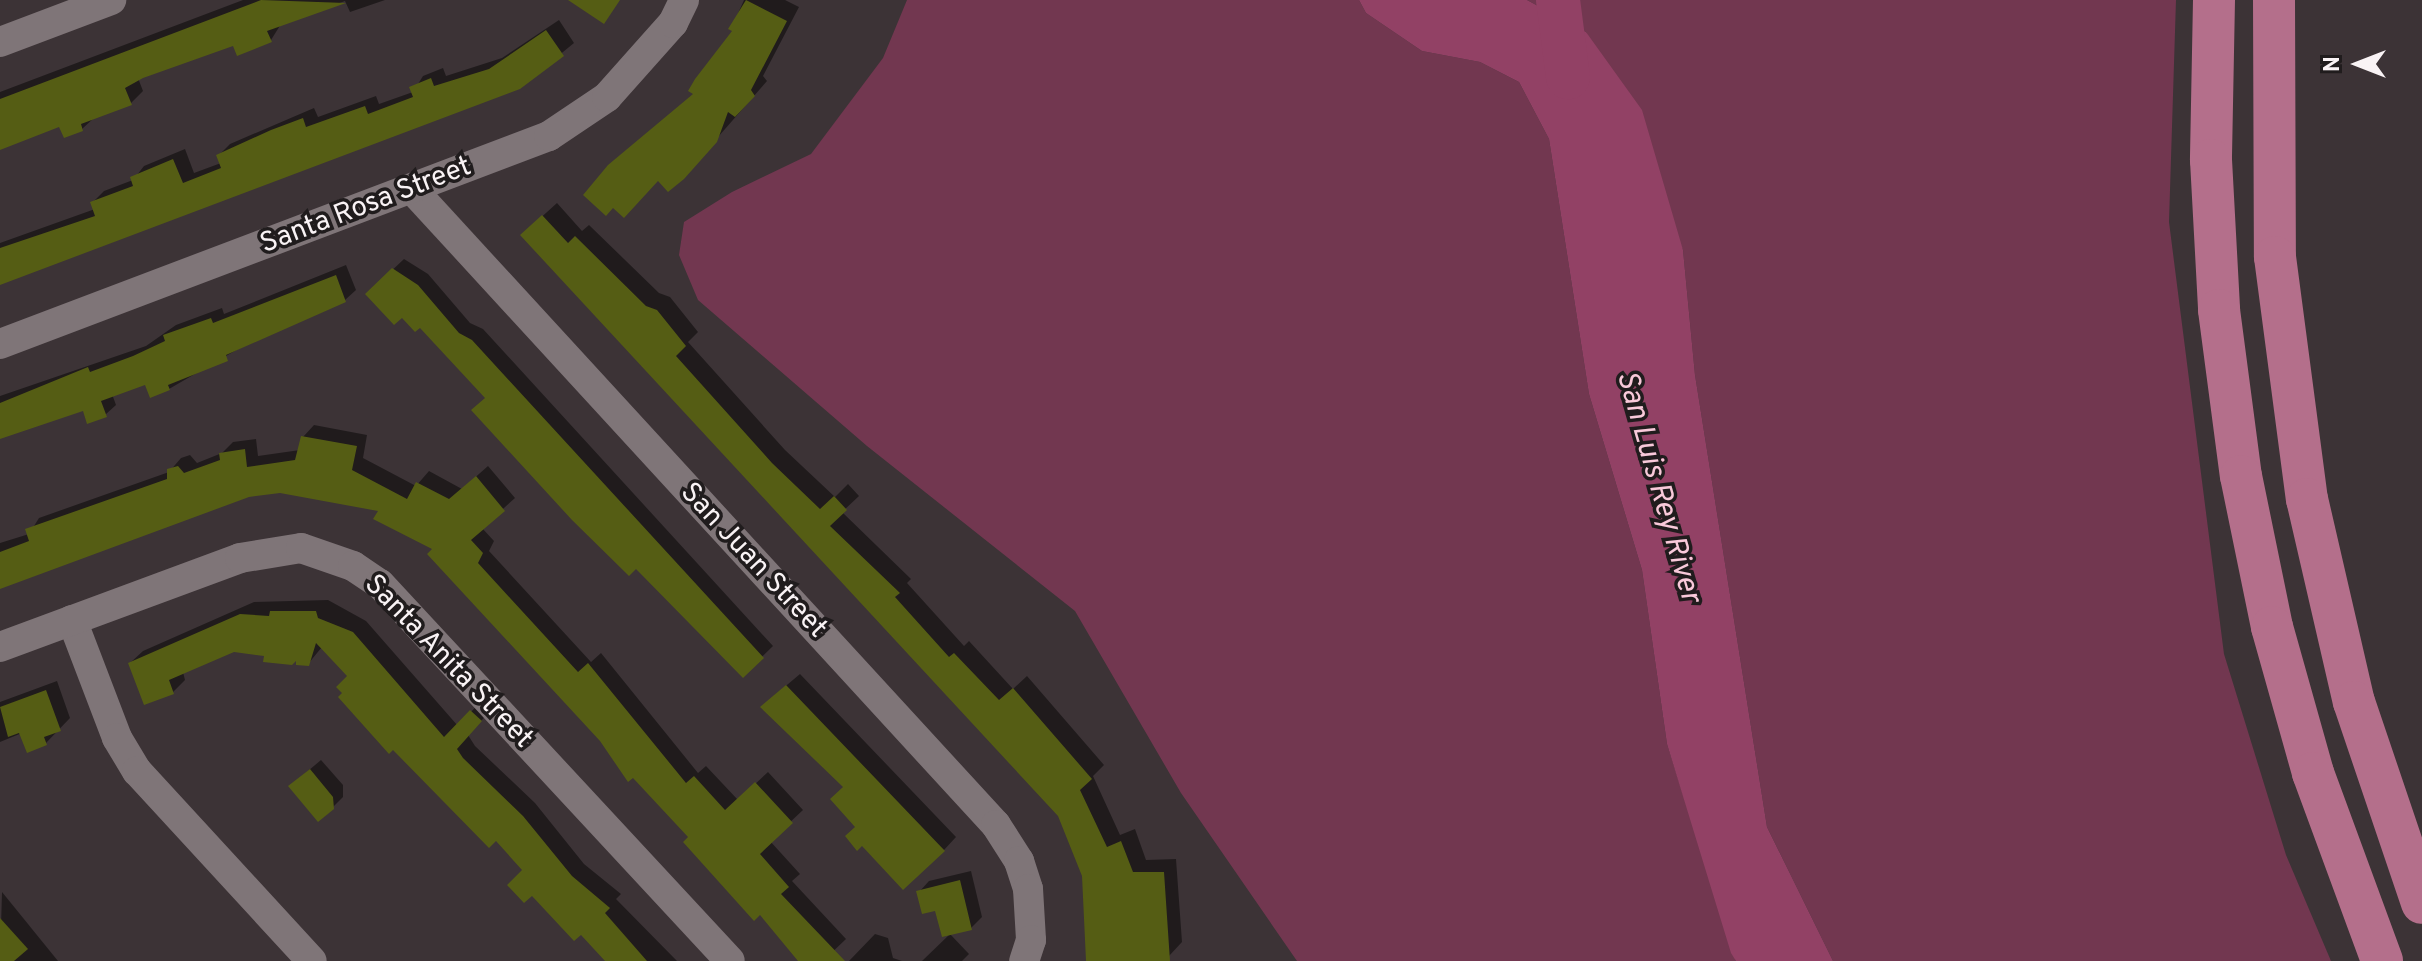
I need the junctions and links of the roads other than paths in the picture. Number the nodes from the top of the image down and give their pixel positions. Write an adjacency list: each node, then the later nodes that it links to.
1 (111, 0): 5 (street)
2 (684, 0): 6 (street, Santa Rosa Street)
3 (2214, 0): 14 (highway)
4 (2274, 0): 10 (highway)
5 (0, 42)
6 (412, 189): 7 (street, Santa Rosa Street); 13 (street, San Juan Street)
7 (0, 344)
8 (72, 620): 9 (street, Santa Anita Street); 11 (street); 12 (street, Santa Anita Street)
9 (0, 647)
10 (2422, 903)
11 (312, 961)
12 (730, 961)
13 (1024, 961)
14 (2382, 961)

